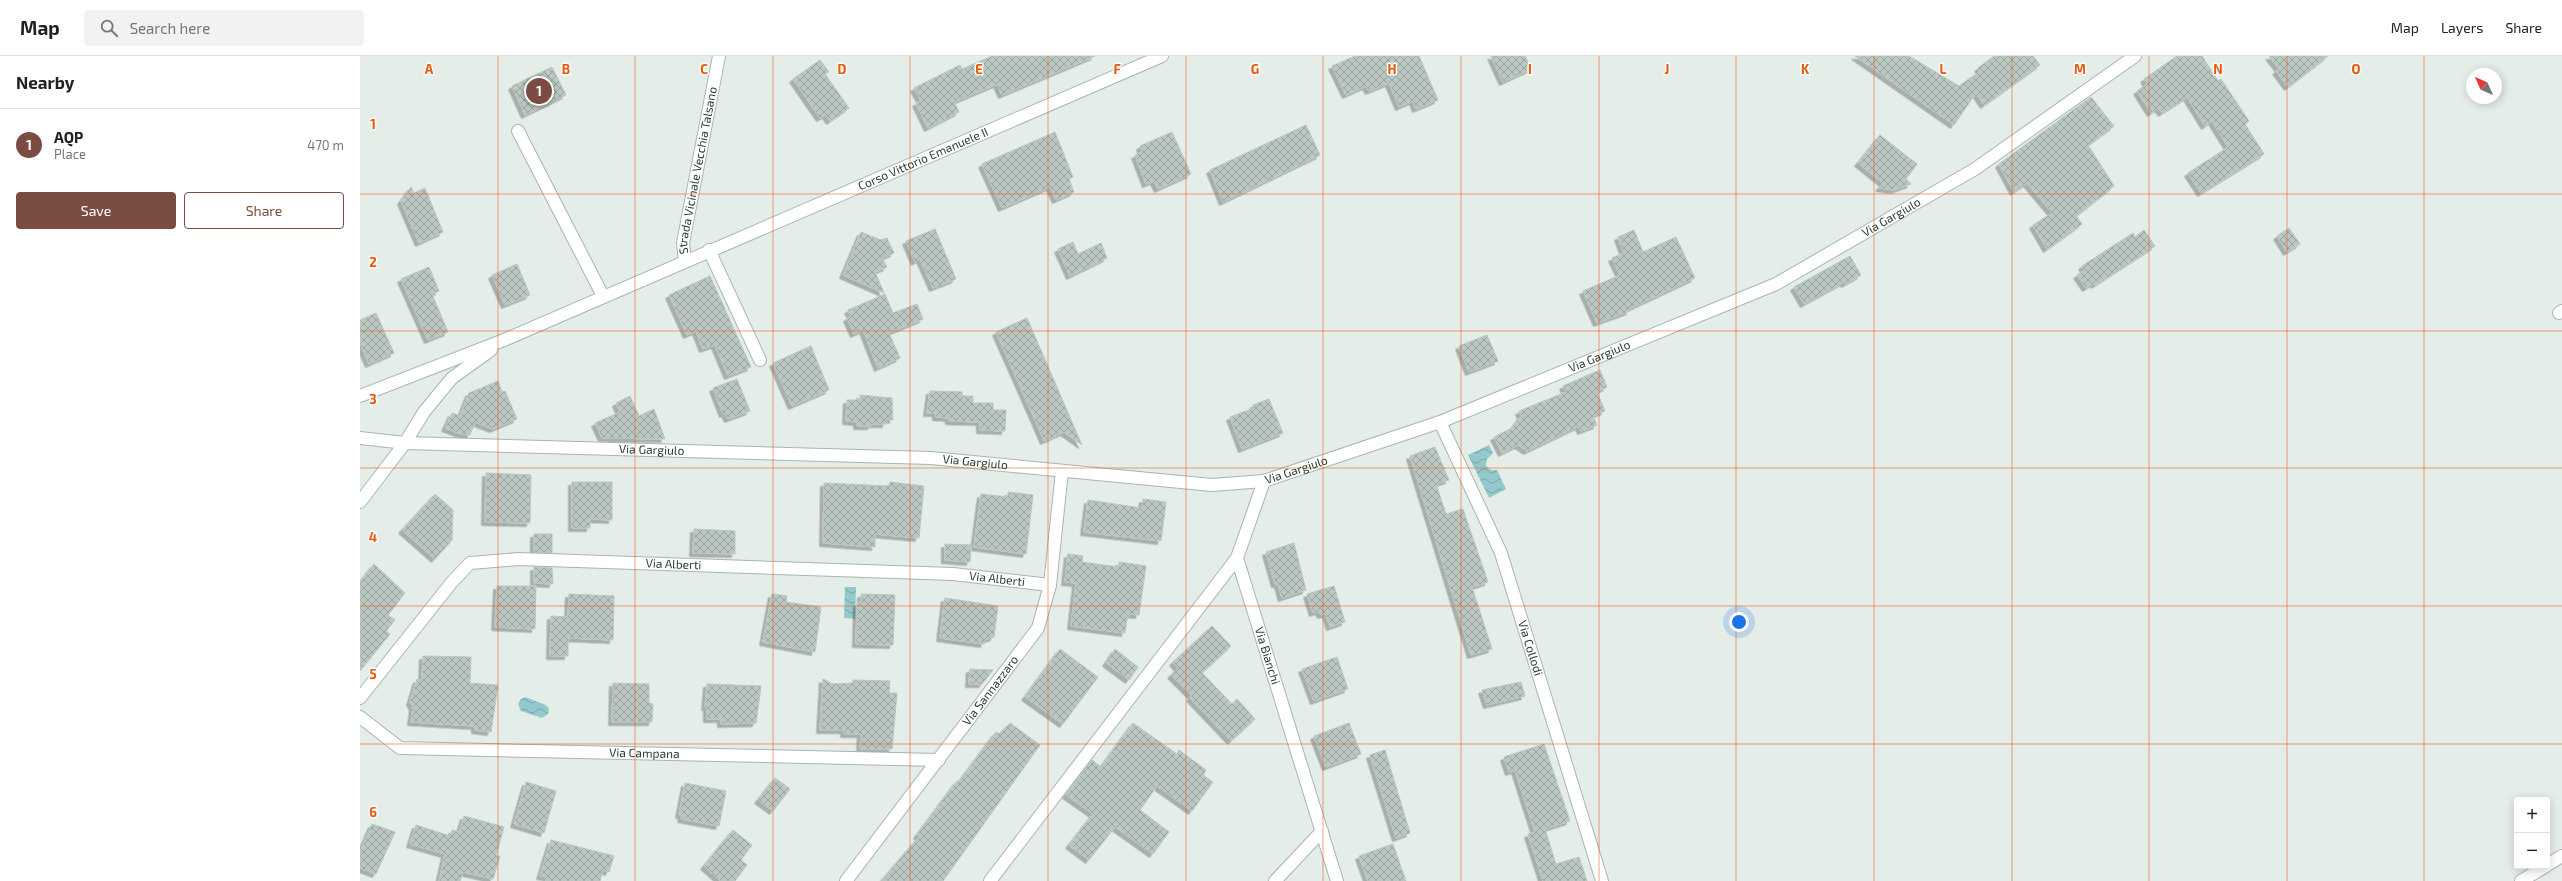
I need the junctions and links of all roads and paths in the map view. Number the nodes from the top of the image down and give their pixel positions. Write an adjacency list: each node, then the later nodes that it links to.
1 (719, 56): 6 (street, Strada Vicinale Vecchia Talsano)
2 (1162, 56): 5 (street, Corso Vittorio Emanuele II)
3 (2135, 56): 11 (street, Via Gargiulo)
4 (518, 131): 7 (street)
5 (709, 250): 6 (street, Corso Vittorio Emanuele II); 9 (street)
6 (685, 261): 7 (street, Corso Vittorio Emanuele II)
7 (603, 296): 8 (street, Corso Vittorio Emanuele II)
8 (504, 340): 10 (street); 13 (street)
9 (760, 360)
10 (360, 396)
11 (1440, 422): 15 (street, Via Gargiulo); 30 (street, Via Collodi)
12 (360, 438): 13 (street, Via Gargiulo)
13 (405, 443): 14 (street, Via Gargiulo); 16 (street)
14 (1062, 471): 15 (street, Via Gargiulo); 18 (street, Via Sannazzaro)
15 (1264, 481): 17 (street)
16 (360, 502)
17 (1237, 558): 22 (street, Via Bianchi); 27 (street)
18 (1050, 585): 19 (street, Via Alberti); 21 (street, Via Sannazzaro)
19 (360, 698)
20 (360, 717): 21 (street, Via Campana)
21 (939, 760): 26 (street, Via Sannazzaro)
22 (1322, 831): 28 (street); 29 (street, Via Bianchi)
23 (2562, 856): 24 (street)
24 (2550, 864)
25 (2541, 869): 31 (street)
26 (846, 881)
27 (990, 881)
28 (1274, 881)
29 (1337, 881)
30 (1602, 881)
31 (2522, 881)

